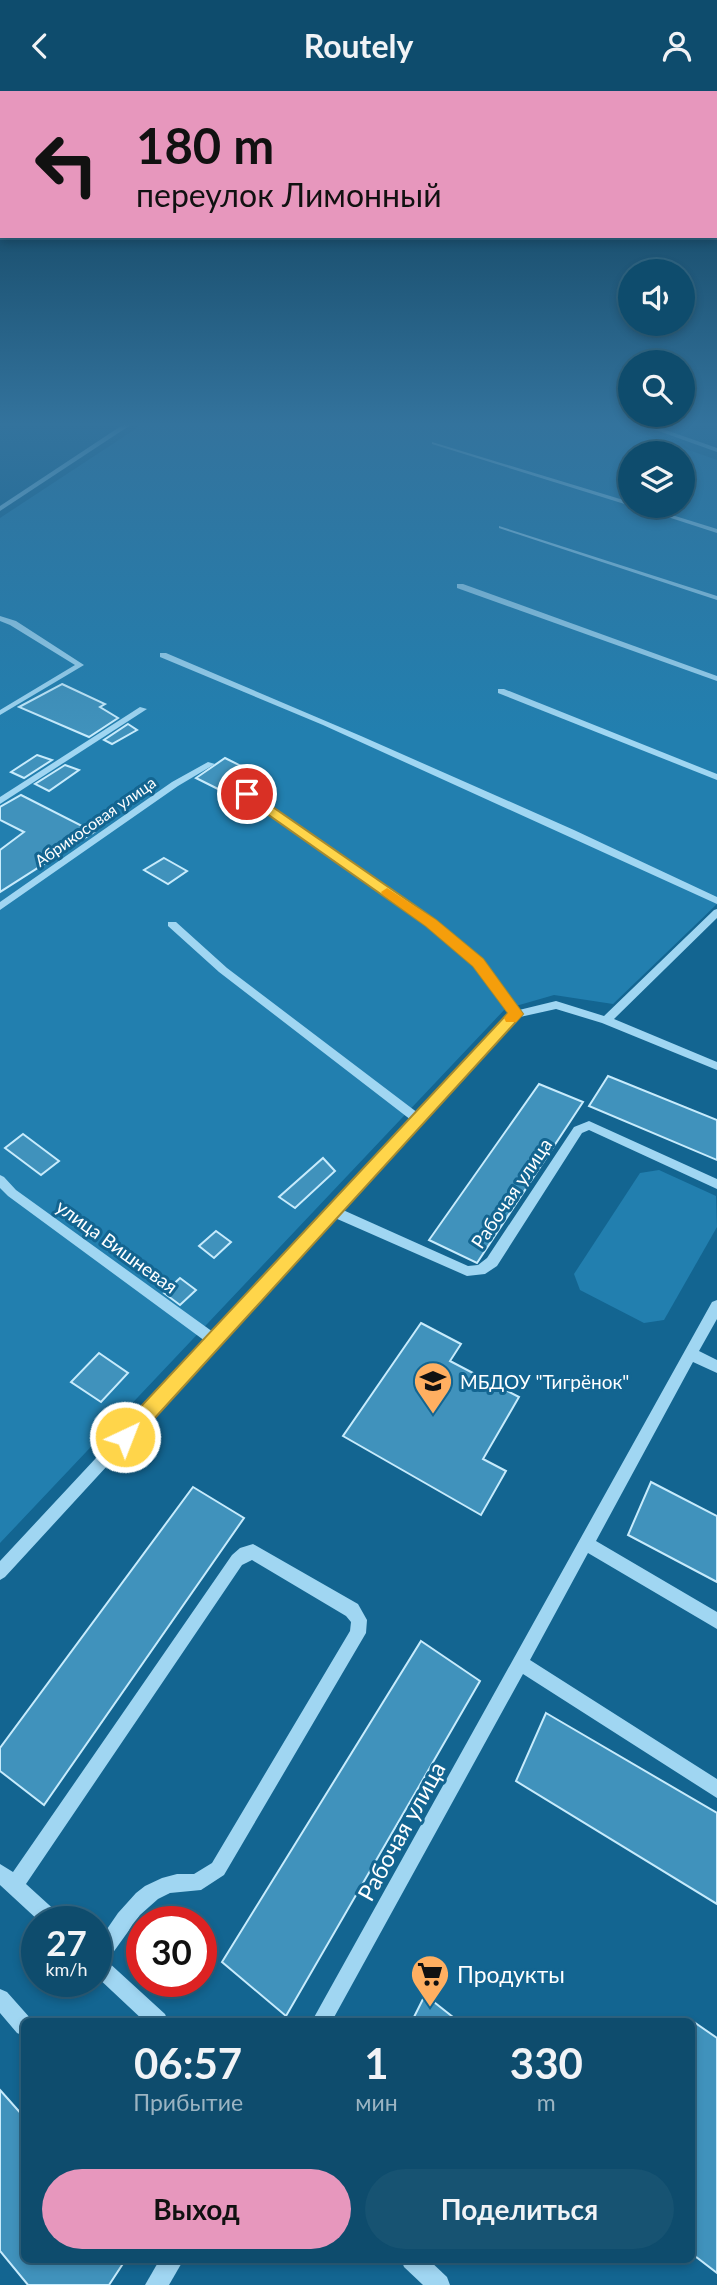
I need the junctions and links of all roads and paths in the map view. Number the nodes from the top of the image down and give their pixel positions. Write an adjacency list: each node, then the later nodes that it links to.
1 (501, 527): 3 (street)
2 (460, 586): 6 (street)
3 (717, 598)
4 (0, 618): 9 (street)
5 (163, 655): 14 (street)
6 (717, 680)
7 (501, 691): 11 (street)
8 (142, 709): 13 (street)
9 (0, 713)
10 (211, 764): 15 (street, Абрикосовая улица)
11 (717, 777)
12 (247, 794): 18 (street)
13 (0, 801)
14 (717, 901)
15 (0, 907)
16 (717, 912): 19 (street)
17 (172, 924): 21 (street)
18 (516, 1014): 19 (street); 21 (street)
19 (606, 1020): 20 (street)
20 (717, 1066)
21 (418, 1119): 24 (street)
22 (0, 1180): 26 (street, улица Вишневая)
23 (717, 1184): 24 (street, Рабочая улица)
24 (333, 1211): 26 (street)
25 (717, 1306): 27 (street, Рабочая улица)
26 (214, 1340): 30 (street)
27 (691, 1354): 28 (street); 29 (street, Рабочая улица)
28 (717, 1367)
29 (587, 1544): 31 (street); 32 (street, Рабочая улица)
30 (0, 1572)
31 (717, 1621)
32 (521, 1663): 33 (street); 41 (street, Рабочая улица)
33 (717, 1789)
34 (0, 1873): 35 (street)
35 (14, 1886): 36 (street); 37 (street)
36 (36, 1906)
37 (112, 1940)
38 (112, 1977): 40 (street)
39 (0, 1999): 42 (street)
40 (155, 2018)
41 (324, 2018)
42 (21, 2022)
43 (170, 2263): 45 (street)
44 (416, 2263): 46 (street)
45 (156, 2285)
46 (439, 2285)

